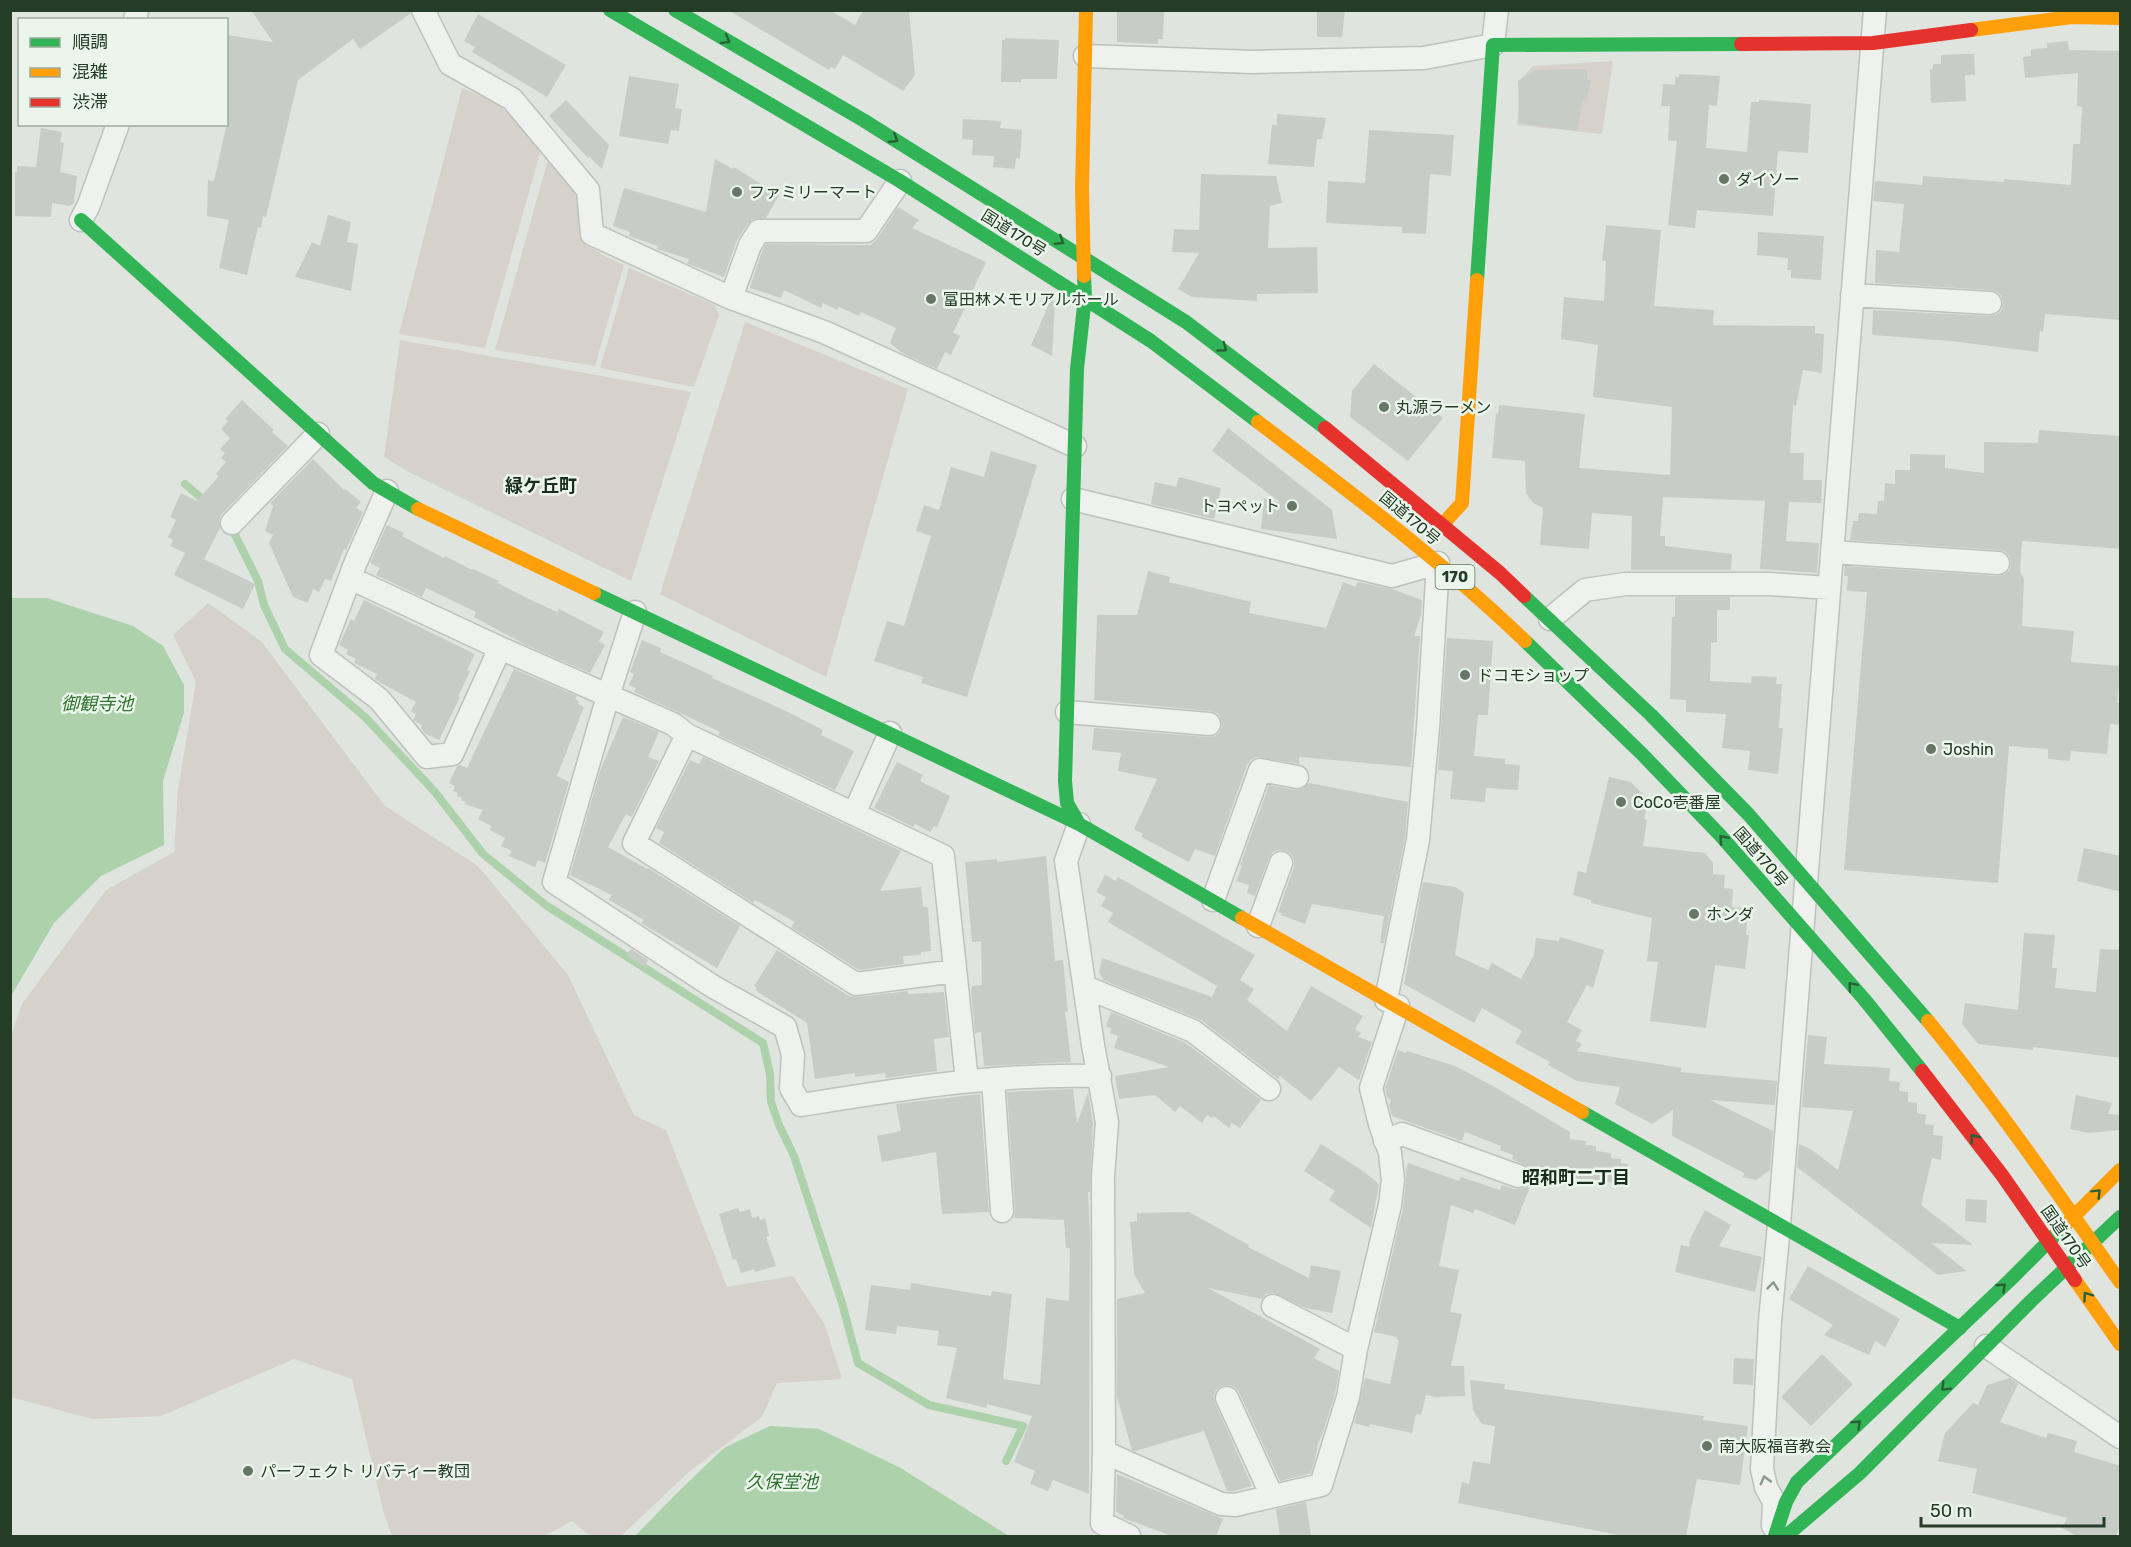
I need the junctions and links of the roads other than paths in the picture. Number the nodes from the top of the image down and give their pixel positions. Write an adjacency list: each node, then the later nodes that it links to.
1 (423, 10): 17 (street)
2 (610, 10): 12 (main road, 国道170号 / 170)
3 (675, 10): 14 (main road, 国道170号 / 170, one-way to 14)
4 (1086, 10): 10 (main road)
5 (1497, 10): 9 (street)
6 (1875, 10): 8 (street)
7 (2121, 18): 8 (main road)
8 (1873, 43): 9 (main road); 15 (street)
9 (1493, 45): 10 (street); 24 (main road)
10 (1085, 56): 14 (main road)
11 (117, 126): 13 (street)
12 (900, 181): 16 (main road, 国道170号 / 170); 17 (street)
13 (81, 220): 19 (main road)
14 (1084, 256): 16 (main road); 24 (main road, 国道170号 / 170, one-way to 24)
15 (1852, 295): 18 (street); 25 (street)
16 (1085, 297): 20 (main road); 26 (main road, 国道170号 / 170)
17 (731, 298): 20 (street)
18 (1990, 303)
19 (318, 434): 21 (main road); 23 (street)
20 (1075, 446): 22 (main road)
21 (387, 491): 28 (street); 30 (main road)
22 (1073, 500): 26 (street); 34 (main road)
23 (232, 523)
24 (1442, 525): 31 (main road, 国道170号 / 170)
25 (1832, 552): 27 (street); 29 (street)
26 (1438, 563): 45 (main road, 国道170号 / 170, one-way to 26); 48 (street)
27 (1998, 563)
28 (350, 578): 32 (street); 32 (street)
29 (1829, 588): 31 (street); 42 (street)
30 (635, 612): 33 (street); 36 (main road)
31 (1550, 619): 42 (main road, 国道170号 / 170)
32 (500, 648): 33 (street)
33 (608, 696): 37 (street); 51 (street)
34 (1067, 712): 35 (street); 40 (main road)
35 (1209, 724)
36 (890, 733): 39 (street); 40 (main road)
37 (687, 735): 39 (street); 46 (street)
38 (1297, 777): 43 (street)
39 (854, 814): 46 (street)
40 (1079, 824): 43 (main road); 47 (street)
41 (1281, 863): 44 (street)
42 (1806, 881): 45 (street); 57 (main road, 国道170号 / 170)
43 (1213, 900): 44 (main road)
44 (1258, 926): 48 (main road)
45 (1803, 929): 59 (street); 60 (main road, 国道170号 / 170, one-way to 45)
46 (954, 971): 51 (street)
47 (1085, 987): 49 (street); 52 (street)
48 (1392, 1003): 53 (street); 59 (main road)
49 (1100, 1076): 50 (street); 71 (street)
50 (993, 1079): 51 (street); 56 (street)
51 (967, 1081)
52 (1269, 1089)
53 (1385, 1141): 55 (street); 68 (street)
54 (2121, 1170): 57 (main road, one-way to 54)
55 (1518, 1176)
56 (1002, 1211)
57 (2074, 1216): 60 (main road); 61 (main road, 国道170号 / 170)
58 (2121, 1217): 61 (main road)
59 (1779, 1225): 65 (main road); 74 (street, one-way to 59)
60 (2049, 1241): 62 (main road, 国道170号 / 170); 65 (main road, one-way to 60)
61 (2093, 1243): 62 (main road); 63 (main road, 国道170号 / 170)
62 (2067, 1267): 66 (main road, 国道170号 / 170, one-way to 62); 67 (main road)
63 (2121, 1282)
64 (1273, 1306): 68 (street)
65 (1960, 1328): 74 (main road, one-way to 65)
66 (2121, 1344)
67 (1986, 1346): 70 (street); 75 (main road, one-way to 75)
68 (1356, 1349): 72 (street)
69 (1227, 1398): 72 (street)
70 (2121, 1437)
71 (1104, 1452): 72 (street); 73 (street)
72 (1272, 1496)
73 (1129, 1536)
74 (1774, 1536)
75 (1786, 1536)

